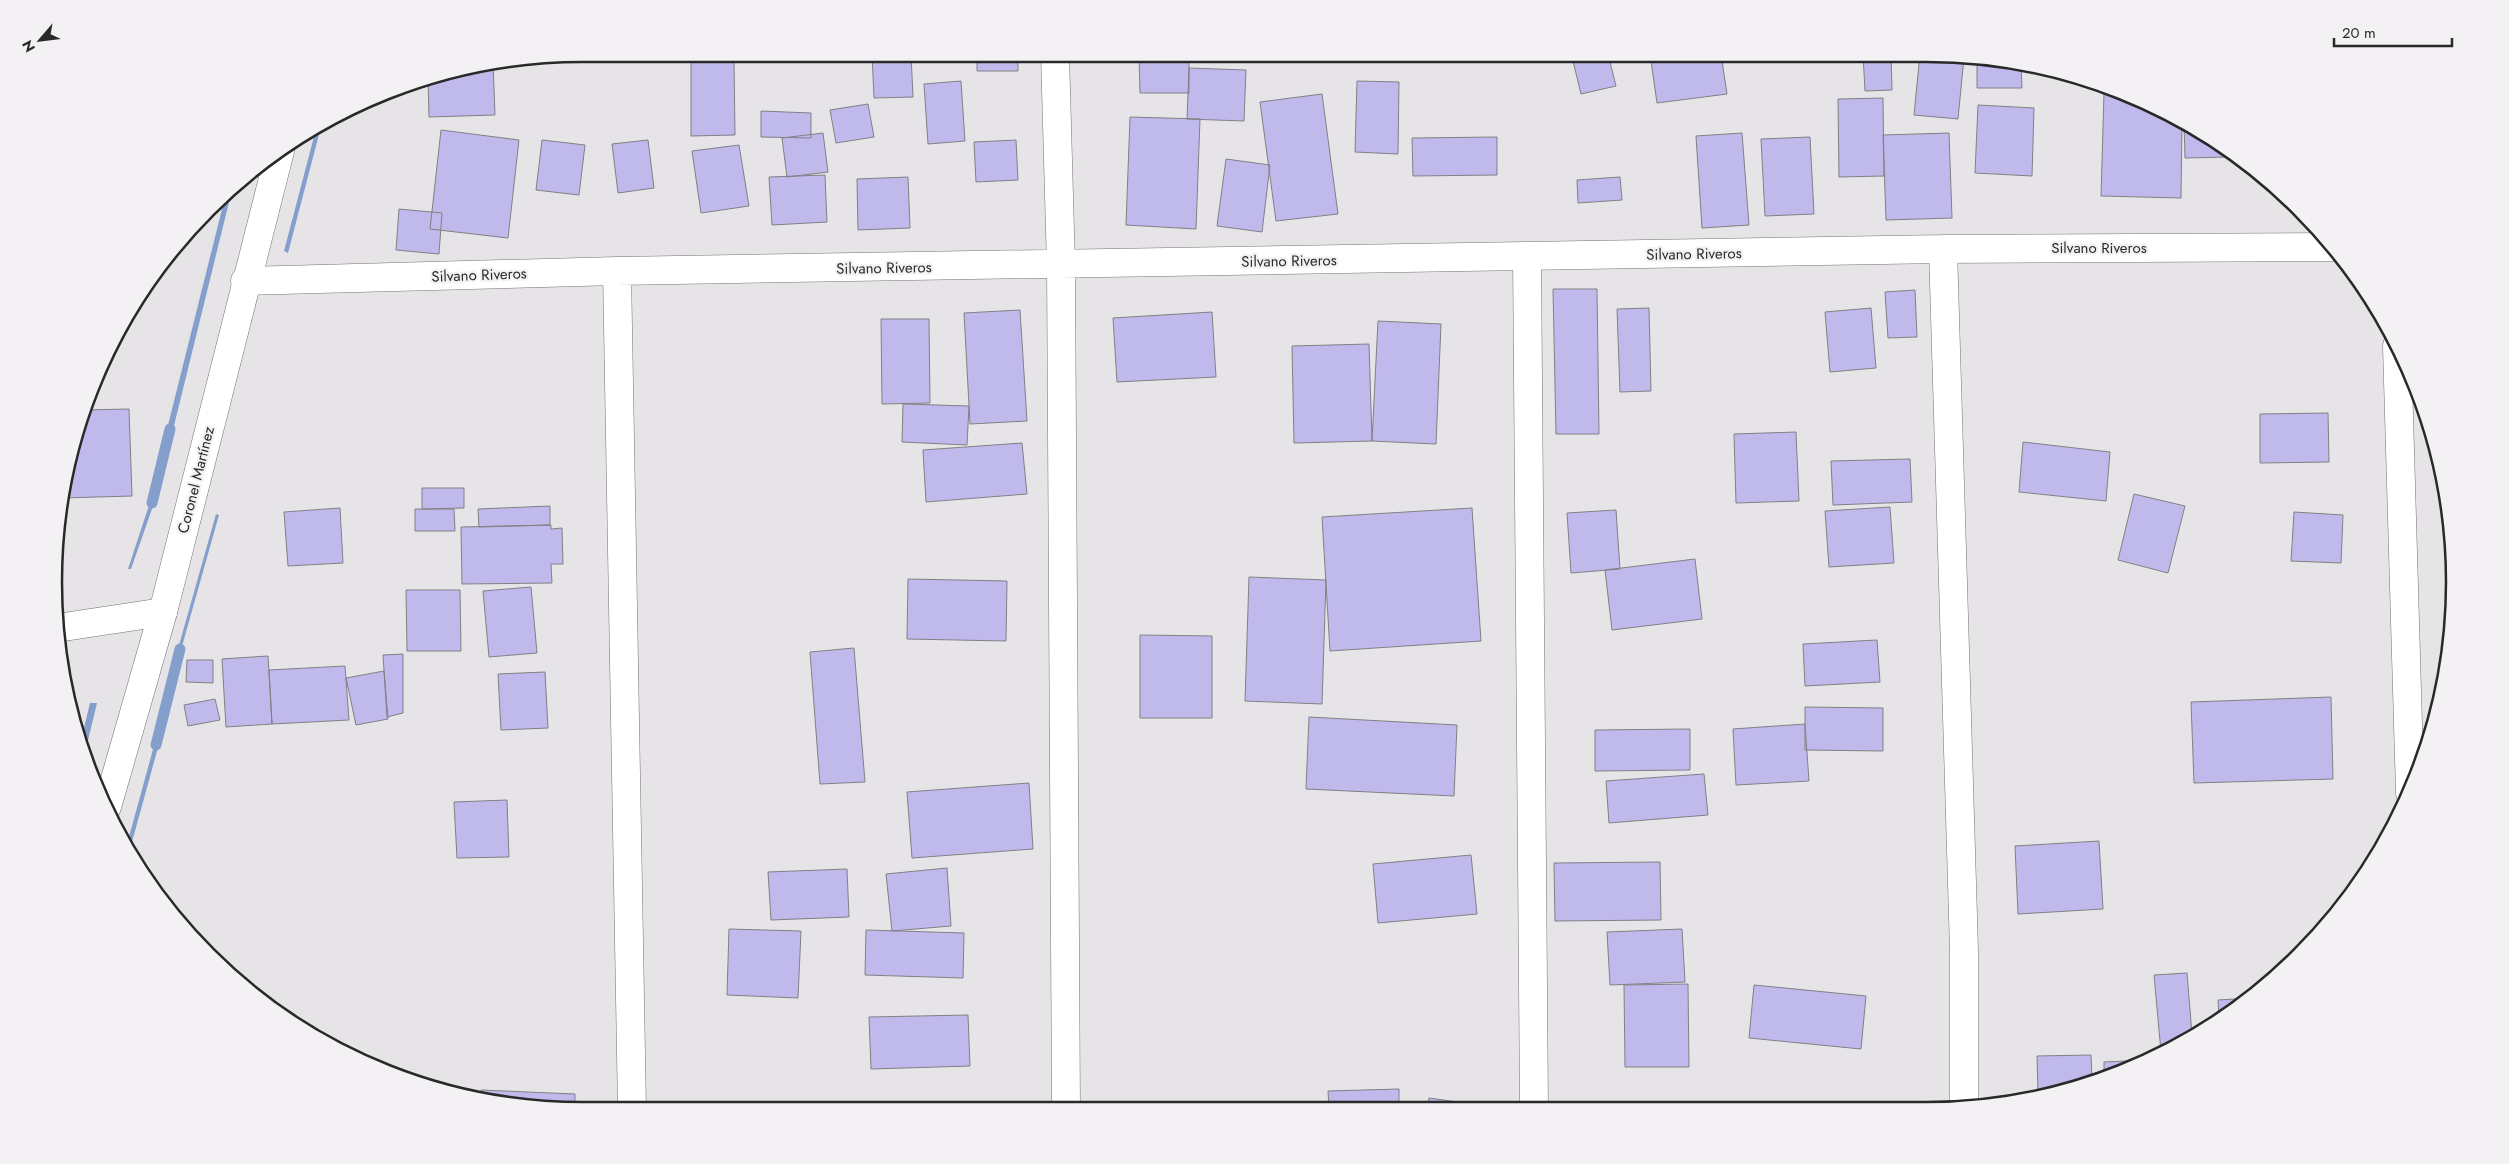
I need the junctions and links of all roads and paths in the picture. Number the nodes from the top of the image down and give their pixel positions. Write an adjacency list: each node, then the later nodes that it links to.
1 (1055, 62): 6 (street)
2 (277, 162): 8 (street, Coronel Martínez)
3 (2324, 247): 4 (street, Silvano Riveros)
4 (1943, 249): 5 (street, Silvano Riveros); 14 (street)
5 (1527, 256): 6 (street, Silvano Riveros); 17 (street)
6 (1061, 266): 7 (street, Silvano Riveros); 16 (street)
7 (617, 271): 8 (street, Silvano Riveros); 15 (street)
8 (245, 281): 10 (street, Coronel Martínez)
9 (2397, 362): 12 (street)
10 (163, 612): 11 (street); 13 (street, Coronel Martínez)
11 (65, 627)
12 (2409, 775)
13 (110, 798)
14 (1964, 1100)
15 (632, 1102)
16 (1066, 1102)
17 (1534, 1102)

